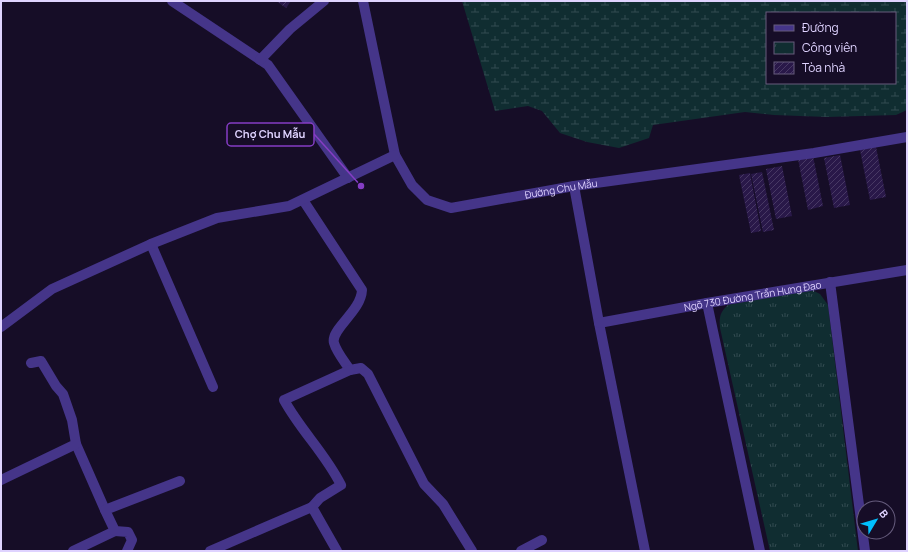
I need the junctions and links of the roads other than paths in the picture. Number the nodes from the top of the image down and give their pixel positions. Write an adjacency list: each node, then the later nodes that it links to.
1 (172, 1): 4 (street)
2 (324, 1): 4 (street)
3 (363, 1): 6 (street, Đường Chu Mẫu)
4 (260, 60): 7 (street)
5 (907, 137): 8 (street, Đường Chu Mẫu)
6 (395, 155): 7 (street); 8 (street, Đường Chu Mẫu)
7 (348, 178): 9 (street)
8 (574, 186): 14 (street)
9 (302, 200): 10 (street); 17 (street)
10 (151, 244): 15 (street); 18 (street)
11 (907, 270): 12 (street, Ngõ 730 Đường Trần Hưng Đạo)
12 (830, 282): 13 (street, Ngõ 730 Đường Trần Hưng Đạo); 35 (street)
13 (707, 303): 14 (street, Ngõ 730 Đường Trần Hưng Đạo); 34 (street)
14 (599, 323): 33 (street)
15 (1, 327)
16 (31, 362): 19 (street)
17 (350, 370): 22 (street); 31 (street)
18 (213, 387)
19 (76, 444): 20 (street); 23 (street)
20 (1, 480)
21 (180, 481): 23 (street)
22 (312, 507): 26 (street); 30 (street)
23 (105, 510): 24 (street)
24 (115, 531): 27 (street); 28 (street)
25 (542, 540): 32 (street)
26 (228, 547): 29 (street)
27 (73, 551)
28 (126, 551)
29 (210, 551)
30 (337, 551)
31 (472, 551)
32 (521, 551)
33 (645, 551)
34 (760, 551)
35 (865, 551)

